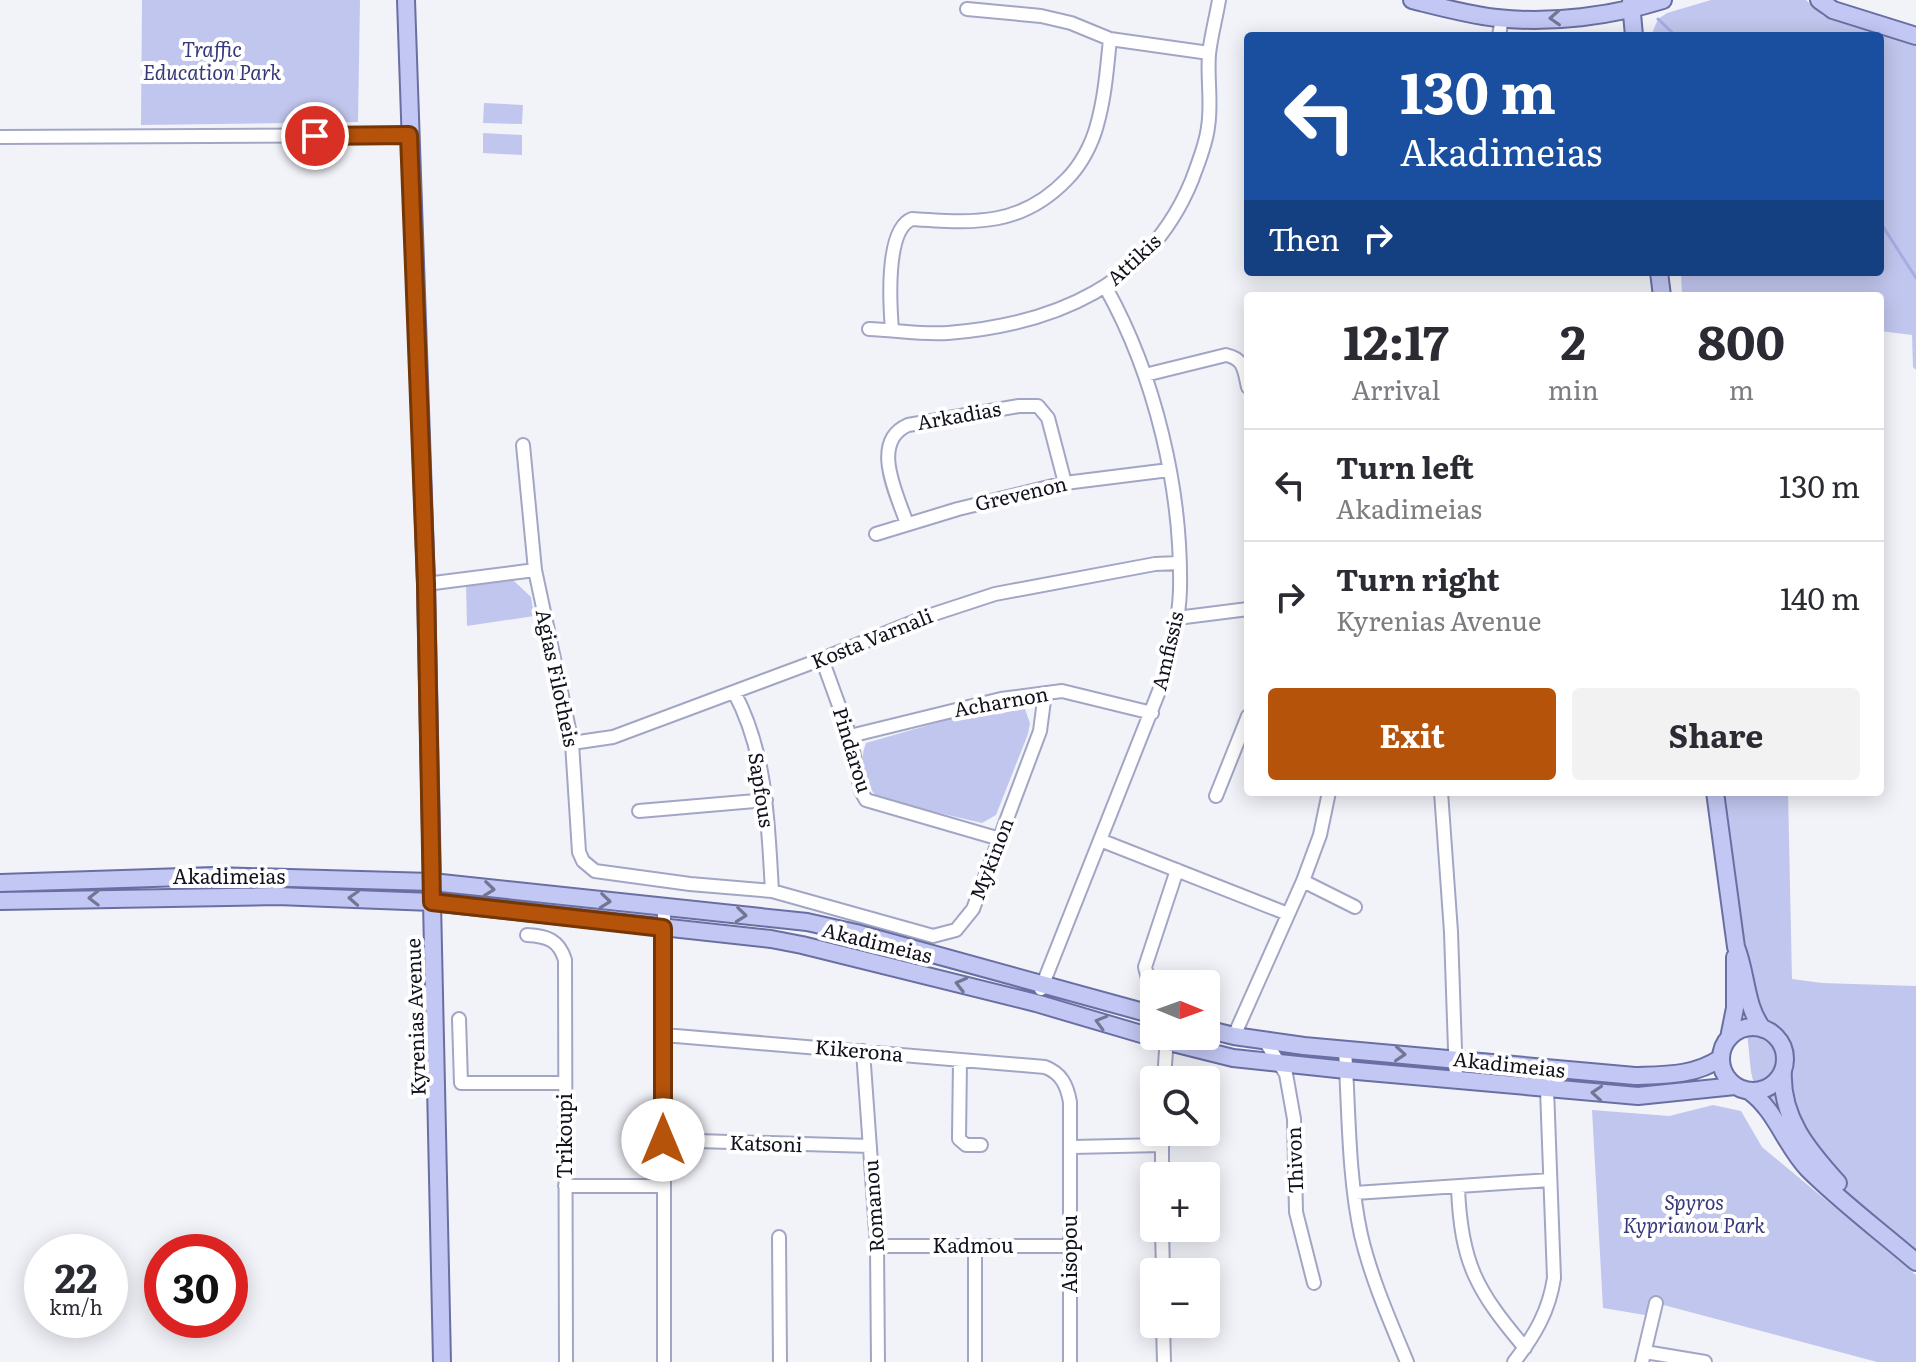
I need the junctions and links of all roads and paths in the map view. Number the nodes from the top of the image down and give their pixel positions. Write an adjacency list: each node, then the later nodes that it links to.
1 (406, 0): 14 (main road, Kyrenias Avenue)
2 (1219, 0): 13 (street, Attikis)
3 (1412, 0): 8 (main road)
4 (1663, 0): 6 (main road)
5 (1819, 0): 11 (main road)
6 (1632, 5): 8 (main road, one-way to 8); 10 (main road)
7 (967, 9): 12 (street)
8 (1502, 18): 9 (street)
9 (1500, 32)
10 (1634, 32)
11 (1916, 36)
12 (1110, 39): 13 (street); 18 (street)
13 (1209, 53): 16 (street, Attikis)
14 (409, 135): 15 (street); 28 (main road, Kyrenias Avenue)
15 (0, 137)
16 (1106, 288): 18 (street, Attikis); 20 (street, Amfissis)
17 (869, 329): 18 (street, Attikis)
18 (892, 330)
19 (1244, 368): 20 (street)
20 (1145, 375): 22 (street, Amfissis)
21 (523, 445): 27 (street, Agias Filotheis)
22 (1169, 470): 23 (street, Grevenon); 26 (street, Amfissis)
23 (1065, 483): 24 (street, Grevenon); 24 (street, Arkadias)
24 (907, 524): 25 (street, Grevenon)
25 (876, 534)
26 (1179, 563): 30 (street, Amfissis); 31 (street, Kosta Varnali)
27 (535, 570): 28 (street); 37 (street, Agias Filotheis)
28 (426, 584): 48 (main road, Kyrenias Avenue)
29 (1244, 610): 30 (street)
30 (1177, 618): 34 (street, Amfissis)
31 (822, 659): 32 (street, Kosta Varnali); 36 (street, Pindarou)
32 (734, 692): 37 (street, Kosta Varnali); 42 (street, Sapfous)
33 (1045, 693): 34 (street, Acharnon); 36 (street, Acharnon); 44 (street, Mykinon)
34 (1152, 713): 45 (street, Amfissis)
35 (1244, 726): 38 (street)
36 (850, 736): 44 (street, Pindarou)
37 (572, 743): 50 (street, Agias Filotheis)
38 (1216, 796)
39 (1328, 796): 47 (street)
40 (1441, 796): 76 (street)
41 (1716, 796): 58 (main road)
42 (766, 800): 43 (street); 50 (street, Sapfous)
43 (639, 811)
44 (1000, 839): 50 (street, Mykinon)
45 (1100, 840): 46 (street); 59 (street, Amfissis)
46 (1177, 870): 55 (street); 60 (street)
47 (1303, 881): 54 (street); 55 (street)
48 (432, 882): 49 (main road, Akadimeias); 52 (street, Kyrenias Avenue); 53 (main road, Akadimeias, one-way to 53)
49 (0, 883)
50 (772, 891)
51 (0, 901): 52 (main road, Akadimeias, one-way to 51)
52 (432, 902): 56 (main road, Akadimeias); 108 (main road, Kyrenias Avenue)
53 (664, 907): 56 (street); 61 (main road, Akadimeias, one-way to 61)
54 (1355, 907)
55 (1288, 914): 70 (street)
56 (663, 928): 63 (main road, Akadimeias, one-way to 56); 69 (street)
57 (527, 935): 84 (street, Trikoupi)
58 (1736, 947): 66 (main road); 71 (main road)
59 (1055, 954): 61 (street, Amfissis); 62 (street)
60 (1146, 970)
61 (1042, 985): 62 (main road, Akadimeias); 63 (street, Amfissis)
62 (1060, 990): 64 (main road, Akadimeias)
63 (1036, 1003): 67 (main road, Akadimeias, one-way to 63)
64 (1140, 1011)
65 (459, 1019): 84 (street)
66 (1763, 1029): 71 (main road); 81 (main road)
67 (1140, 1031)
68 (1220, 1032): 70 (main road, Akadimeias)
69 (664, 1035): 75 (street, Kikerona); 87 (street)
70 (1234, 1036): 72 (main road, Akadimeias)
71 (1729, 1038): 77 (main road)
72 (1265, 1041): 74 (main road, Akadimeias); 79 (street, Thivon)
73 (1206, 1050): 79 (main road, Akadimeias)
74 (1345, 1050): 76 (main road, Akadimeias, one-way to 76); 80 (street)
75 (863, 1051): 78 (street, Kikerona); 90 (street, Romanou)
76 (1455, 1058): 77 (main road, Akadimeias); 83 (street)
77 (1721, 1058): 85 (main road)
78 (960, 1061): 82 (street, Kikerona); 89 (street)
79 (1282, 1064): 80 (main road, Akadimeias); 103 (street, Thivon)
80 (1346, 1070): 83 (main road, Akadimeias); 96 (street)
81 (1783, 1070): 85 (main road); 101 (main road)
82 (1054, 1071): 91 (street, Aisopou)
83 (1456, 1079): 86 (main road, Akadimeias)
84 (565, 1083): 93 (street, Trikoupi)
85 (1742, 1088): 86 (main road, Akadimeias, one-way to 86); 102 (main road)
86 (1547, 1089): 92 (street)
87 (663, 1140): 90 (street, Katsoni); 94 (street)
88 (1140, 1140): 91 (street)
89 (981, 1145)
90 (870, 1146): 98 (street, Romanou)
91 (1072, 1147): 100 (street, Aisopou)
92 (1550, 1180): 95 (street); 106 (street)
93 (565, 1186): 94 (street); 109 (street, Trikoupi)
94 (663, 1186): 110 (street)
95 (1458, 1188): 96 (street); 106 (street)
96 (1355, 1193): 116 (street)
97 (779, 1237): 111 (street)
98 (877, 1246): 99 (street, Kadmou); 112 (street, Romanou)
99 (975, 1246): 100 (street, Kadmou); 113 (street)
100 (1069, 1246): 114 (street, Aisopou)
101 (1916, 1248)
102 (1916, 1262)
103 (1314, 1283)
104 (1656, 1303): 107 (street)
105 (1163, 1338): 115 (street)
106 (1525, 1348): 117 (street)
107 (1644, 1357): 118 (street)
108 (442, 1362)
109 (566, 1362)
110 (664, 1362)
111 (780, 1362)
112 (878, 1362)
113 (975, 1362)
114 (1070, 1362)
115 (1164, 1362)
116 (1407, 1362)
117 (1514, 1362)
118 (1705, 1362)

